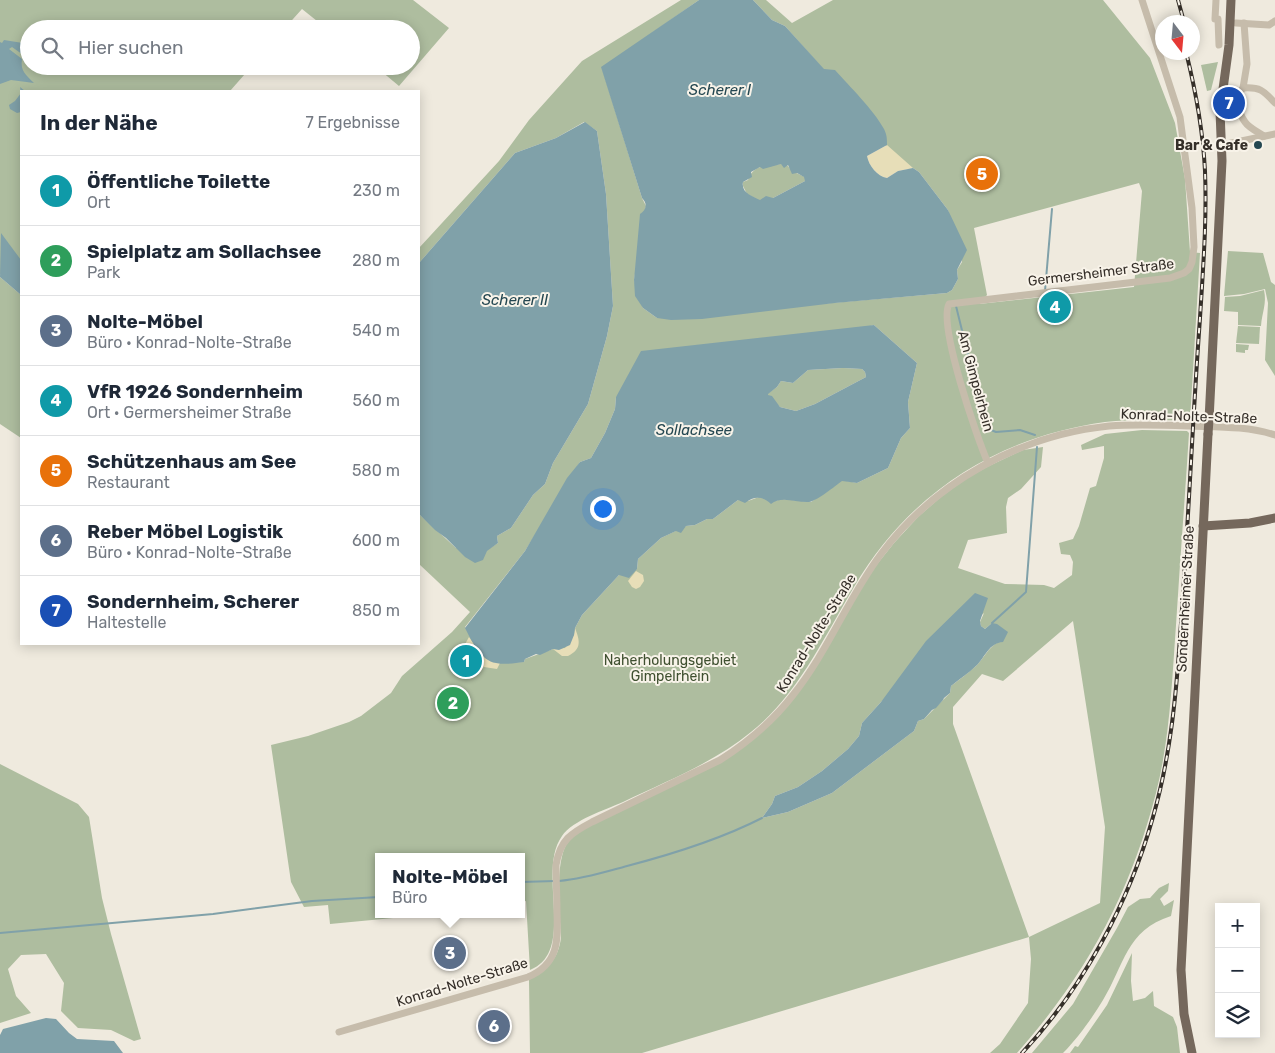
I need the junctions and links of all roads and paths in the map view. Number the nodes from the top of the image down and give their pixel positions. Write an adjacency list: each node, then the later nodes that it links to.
1 (1142, 0): 13 (street, Germersheimer Straße)
2 (1216, 0): 7 (street)
3 (1231, 0): 12 (main road, Sondernheimer Straße)
4 (1275, 21): 6 (street)
5 (1236, 23): 6 (street)
6 (1244, 23): 8 (street)
7 (1219, 45)
8 (1242, 88): 9 (street); 11 (street)
9 (1275, 103)
10 (1275, 134): 11 (street)
11 (1264, 136): 12 (street)
12 (1222, 145): 17 (main road, Sondernheimer Straße, bridge)
13 (949, 304): 15 (street, Am Gimpelrhein)
14 (1275, 435): 15 (street, Konrad-Nolte-Straße)
15 (988, 463): 18 (street, Konrad-Nolte-Straße)
16 (1275, 518): 17 (main road)
17 (1203, 526): 19 (main road, Sondernheimer Straße)
18 (339, 1032)
19 (1192, 1053)

